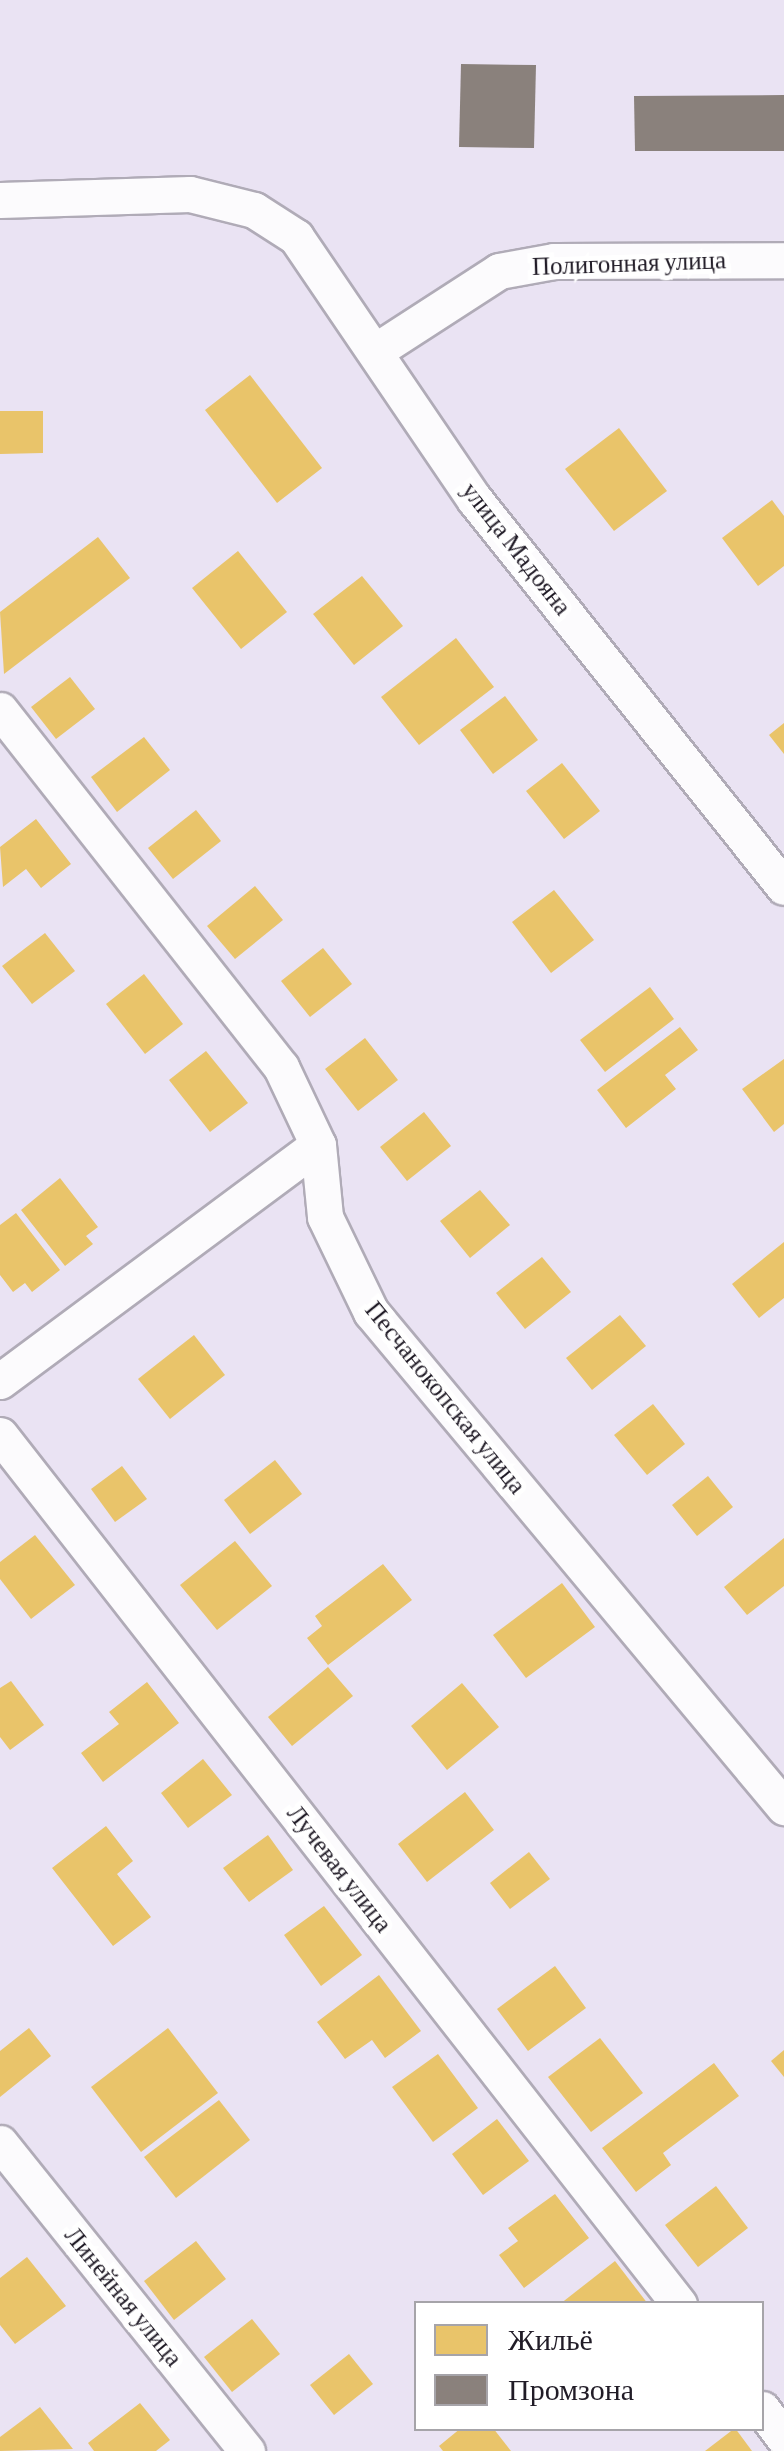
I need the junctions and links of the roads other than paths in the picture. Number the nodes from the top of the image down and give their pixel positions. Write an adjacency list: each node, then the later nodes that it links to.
1 (0, 200): 3 (street, улица Мадояна)
2 (784, 260): 3 (street, Полигонная улица)
3 (378, 350): 5 (street, улица Мадояна)
4 (0, 710): 6 (street, Песчанокопская улица)
5 (784, 887)
6 (318, 1145): 7 (street); 9 (street, Песчанокопская улица)
7 (0, 1381)
8 (0, 1435): 11 (street, Лучевая улица)
9 (784, 1806)
10 (0, 2144): 14 (street, Линейная улица)
11 (677, 2301)
12 (764, 2412): 13 (street)
13 (784, 2438)
14 (247, 2451)

